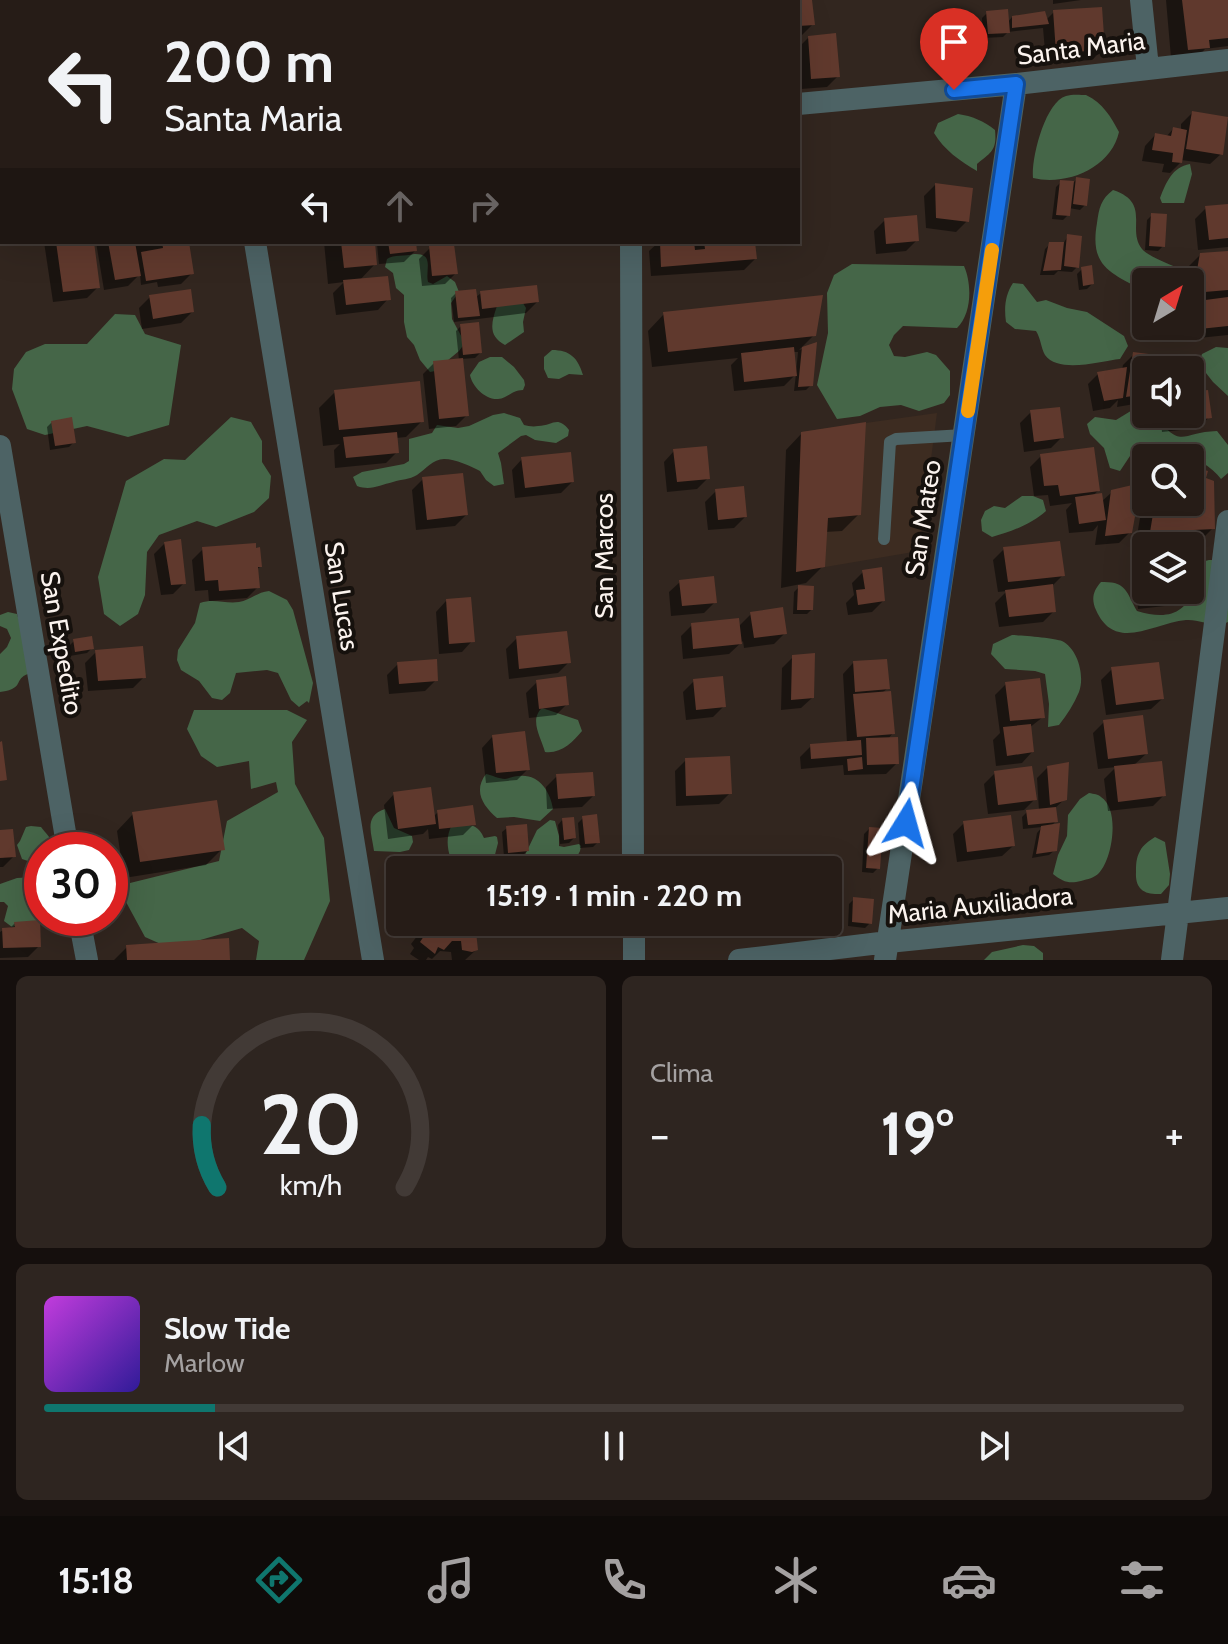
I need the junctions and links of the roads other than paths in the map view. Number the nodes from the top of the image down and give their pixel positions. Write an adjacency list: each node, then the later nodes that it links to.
1 (1141, 0): 3 (street)
2 (1228, 60): 3 (street, Santa Maria)
3 (1148, 68): 4 (street, Santa Maria)
4 (1016, 84): 5 (street, Santa Maria); 8 (street, San Mateo)
5 (800, 104)
6 (255, 244): 20 (street, San Lucas)
7 (631, 244): 13 (street, San Marcos)
8 (964, 435): 11 (lane); 18 (street, San Mateo)
9 (0, 446): 12 (street, San Expedito)
10 (1228, 521): 15 (street)
11 (884, 539)
12 (65, 832)
13 (633, 856)
14 (1228, 908): 15 (street, Maria Auxiliadora)
15 (1179, 914): 18 (street, Maria Auxiliadora); 23 (street)
16 (82, 936): 19 (street)
17 (634, 936): 21 (street)
18 (887, 951): 22 (street, Maria Auxiliadora)
19 (87, 960)
20 (373, 960)
21 (634, 960)
22 (739, 960)
23 (1172, 960)

